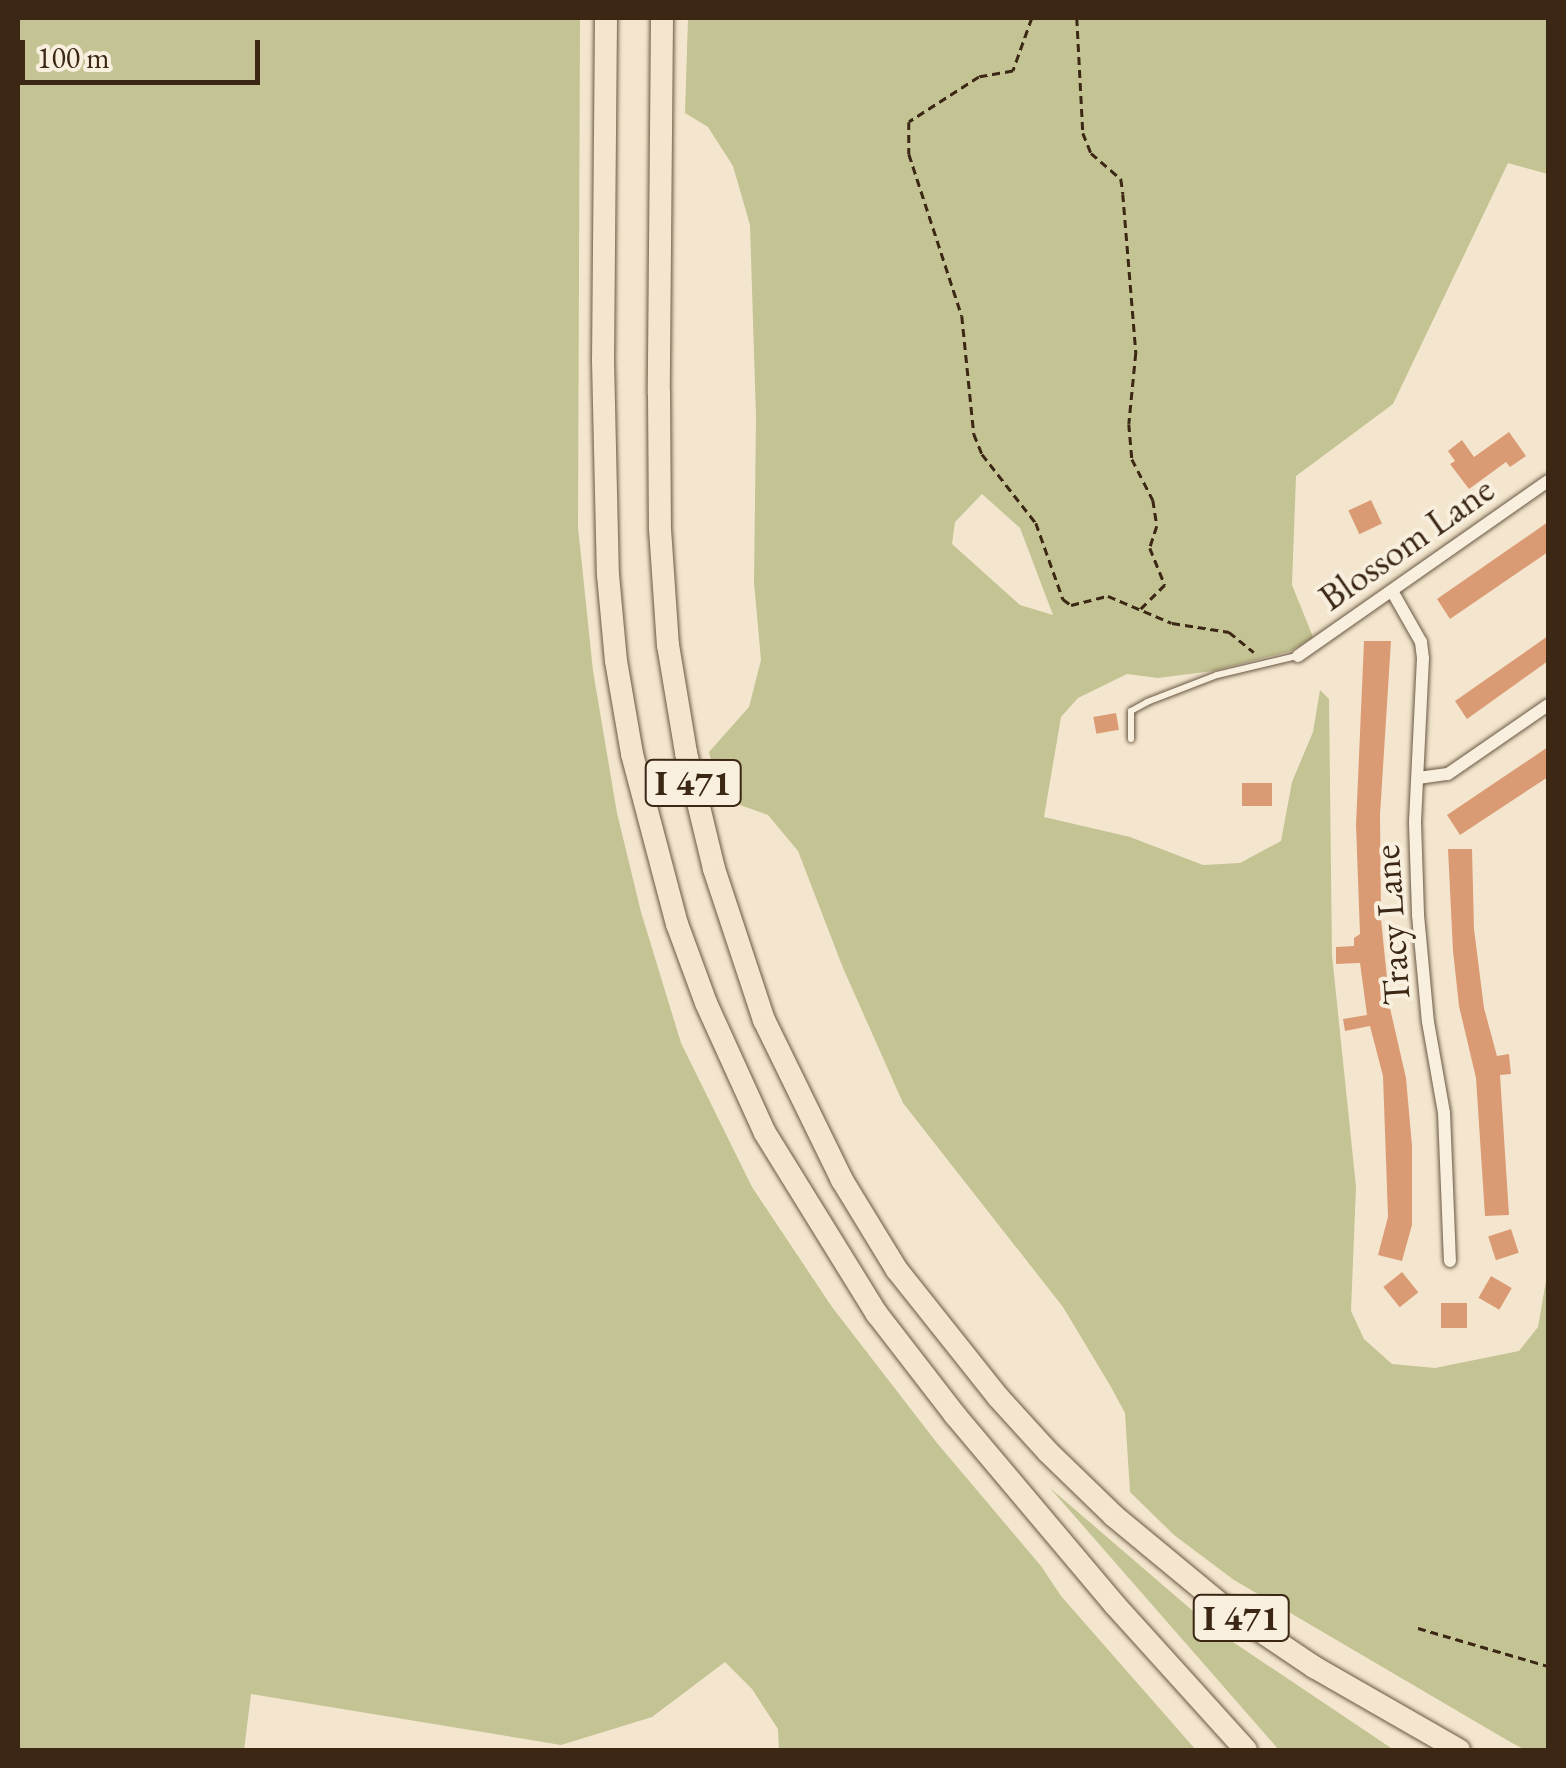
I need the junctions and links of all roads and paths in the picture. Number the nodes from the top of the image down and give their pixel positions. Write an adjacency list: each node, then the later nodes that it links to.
1 (606, 18): 17 (highway, I 471)
2 (662, 18): 16 (highway, I 471)
3 (1032, 18): 7 (path)
4 (1077, 18): 7 (path)
5 (1548, 480): 6 (street, Blossom Lane)
6 (1392, 591): 8 (street, Blossom Lane); 12 (street, Tracy Lane)
7 (1140, 611): 9 (path)
8 (1298, 656): 11 (lane)
9 (1266, 659)
10 (1548, 705): 12 (street)
11 (1131, 739)
12 (1418, 778): 13 (street, Tracy Lane)
13 (1450, 1261)
14 (1418, 1628): 15 (path)
15 (1548, 1666)
16 (1314, 1667): 18 (highway); 19 (highway, I 471)
17 (1240, 1745)
18 (1436, 1750)
19 (1459, 1750)

